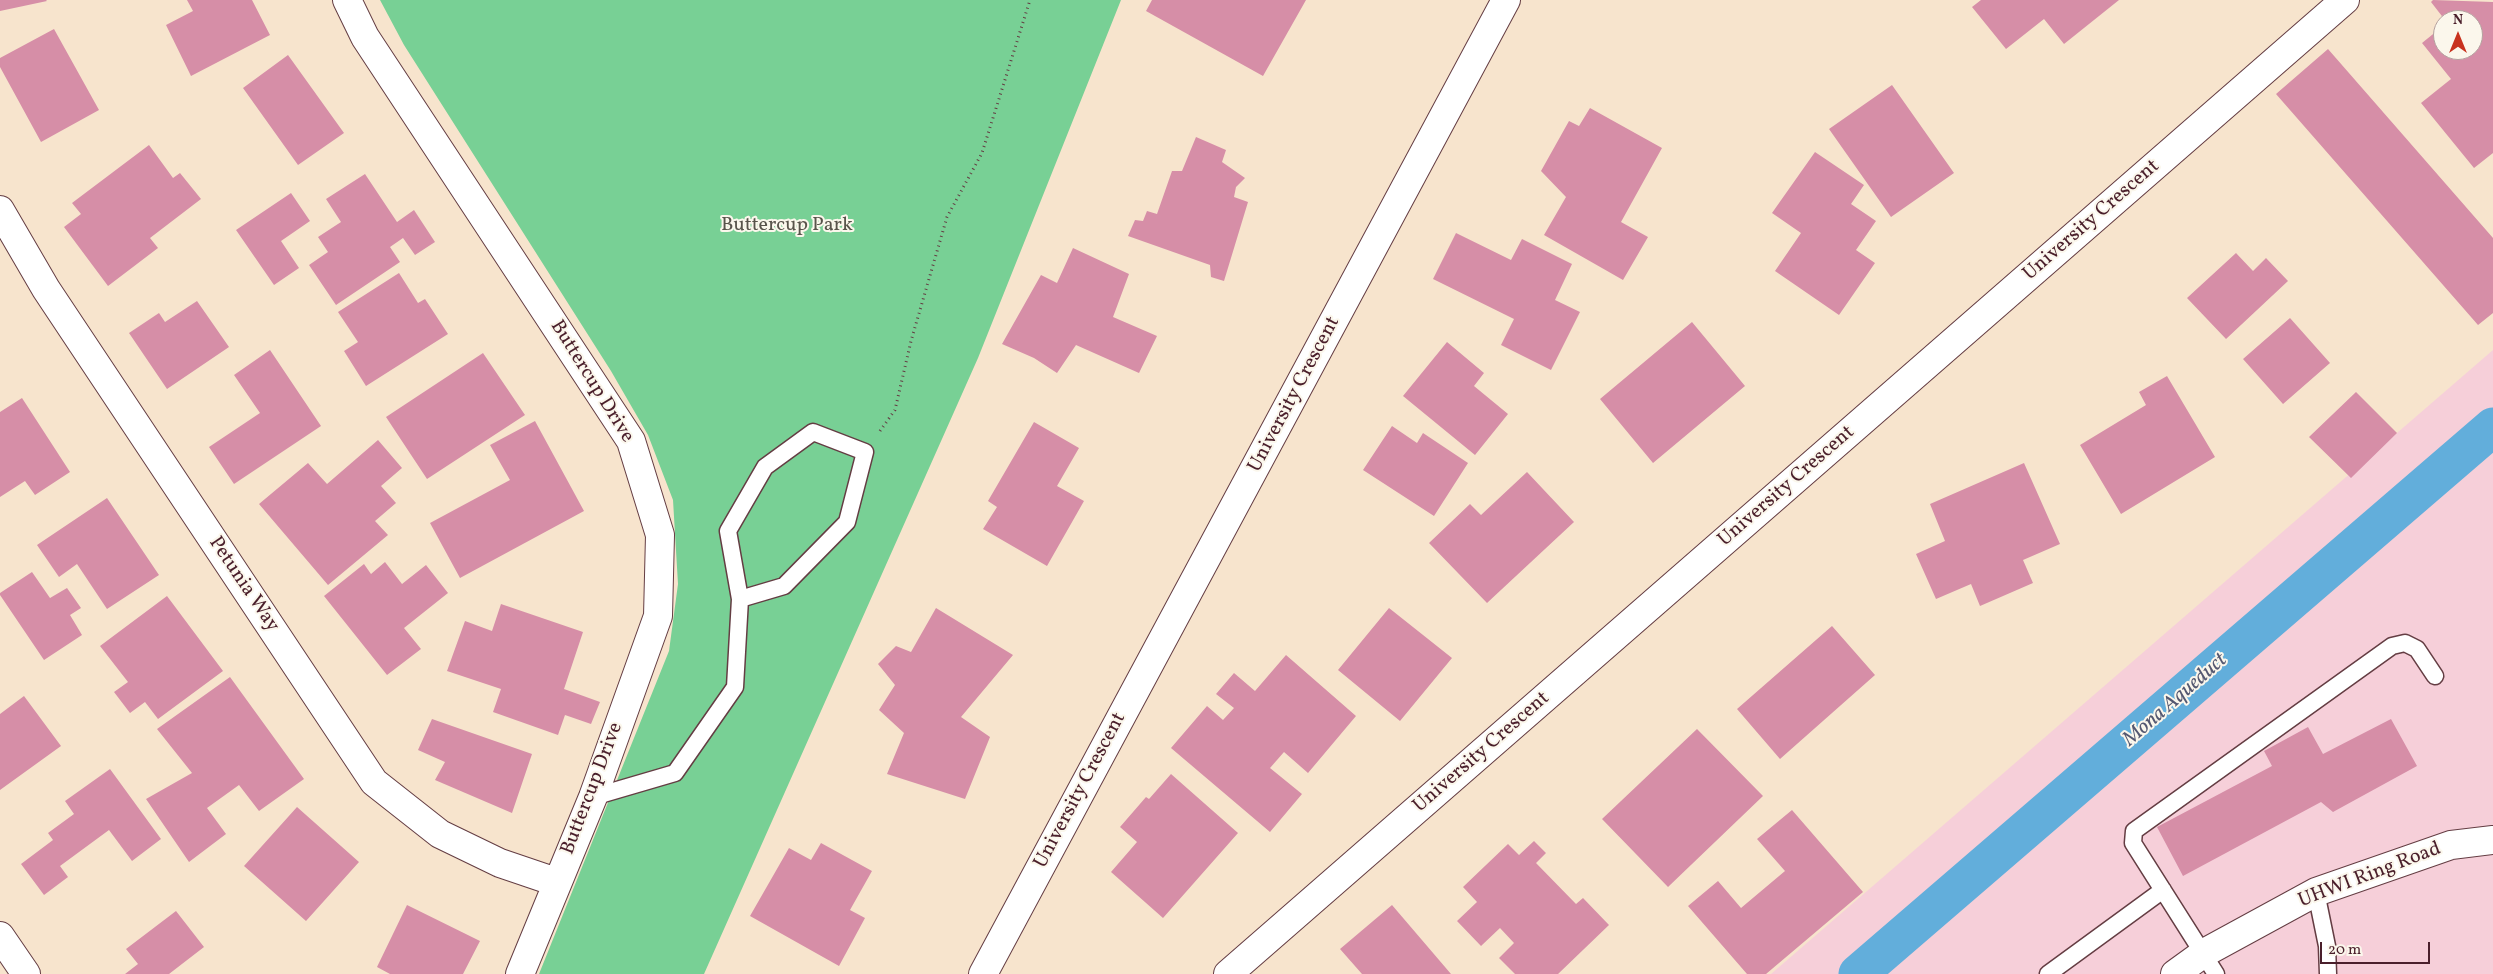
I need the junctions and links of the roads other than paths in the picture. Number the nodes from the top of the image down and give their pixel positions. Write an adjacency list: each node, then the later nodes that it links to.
1 (347, 0): 7 (street, Buttercup Drive)
2 (1506, 0): 16 (street, University Crescent)
3 (2345, 0): 17 (street, University Crescent)
4 (0, 210): 9 (street, Petunia Way)
5 (740, 599): 5 (lane); 7 (lane)
6 (2435, 676): 10 (lane)
7 (593, 797): 9 (street, Buttercup Drive)
8 (2493, 840): 11 (street, UHWI Ring Road)
9 (556, 882): 15 (street, Buttercup Drive)
10 (2163, 890): 13 (lane); 18 (lane)
11 (2316, 892): 13 (street, UHWI Ring Road); 20 (lane)
12 (0, 936): 14 (street)
13 (2210, 963): 19 (street, UHWI Ring Road)
14 (26, 974)
15 (520, 974)
16 (983, 974)
17 (1228, 974)
18 (2048, 974)
19 (2175, 974)
20 (2328, 974)

